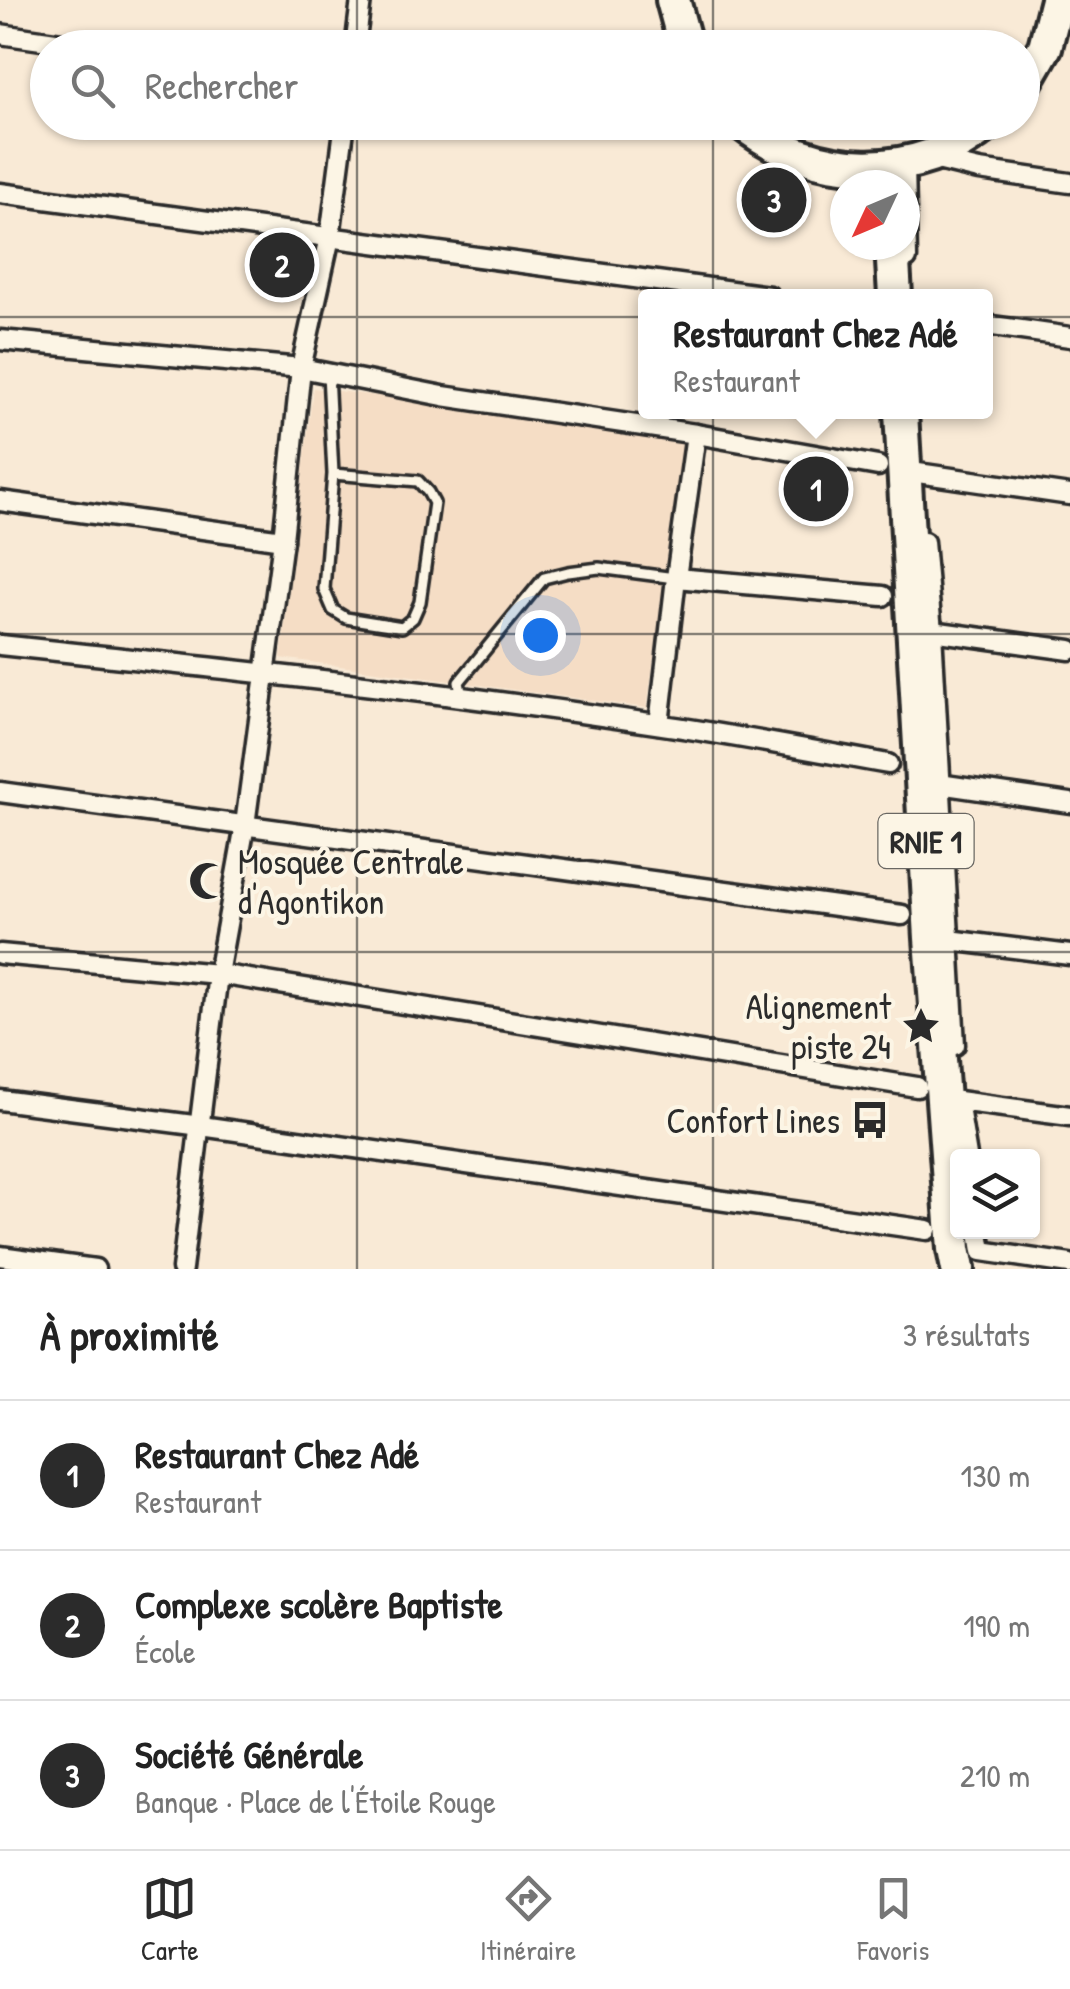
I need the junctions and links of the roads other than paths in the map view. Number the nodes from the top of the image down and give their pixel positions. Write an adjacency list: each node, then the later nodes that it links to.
1 (361, 0): 4 (street)
2 (672, 0): 5 (highway)
3 (1057, 0): 8 (highway)
4 (357, 30)
5 (681, 30)
6 (0, 34): 7 (street)
7 (30, 38)
8 (1040, 56)
9 (343, 140): 17 (street)
10 (766, 140): 13 (highway)
11 (964, 140): 12 (highway)
12 (917, 160): 14 (highway); 15 (street); 21 (street)
13 (851, 170)
14 (888, 170)
15 (1070, 183)
16 (0, 193): 17 (street)
17 (330, 237): 19 (street); 25 (street)
18 (893, 260): 20 (highway)
19 (717, 289)
20 (895, 289)
21 (908, 289)
22 (993, 327): 23 (street)
23 (1070, 337)
24 (0, 340): 25 (street)
25 (302, 368): 26 (street); 35 (street)
26 (328, 373): 29 (street); 32 (lane)
27 (901, 419): 62 (highway, RNIE 1)
28 (914, 419): 31 (street)
29 (696, 434): 30 (street); 36 (street)
30 (878, 466)
31 (918, 473): 33 (street); 38 (street)
32 (333, 474): 32 (lane)
33 (1070, 495)
34 (0, 501): 35 (street)
35 (283, 540): 41 (street)
36 (676, 578): 37 (street); 42 (lane); 43 (street)
37 (883, 596)
38 (932, 632): 40 (street); 45 (street)
39 (0, 645): 41 (street)
40 (1070, 650)
41 (264, 673): 42 (street); 48 (street)
42 (462, 697): 43 (street)
43 (659, 724): 44 (street)
44 (888, 764)
45 (939, 784): 47 (street); 50 (street)
46 (0, 792): 48 (street)
47 (1070, 804)
48 (246, 825): 49 (street); 53 (street)
49 (902, 915)
50 (949, 940): 52 (street); 56 (street)
51 (0, 954): 53 (street)
52 (1070, 955)
53 (218, 974): 54 (street); 58 (street)
54 (917, 1087)
55 (0, 1100): 58 (street)
56 (958, 1100): 57 (street); 59 (street)
57 (1070, 1116)
58 (201, 1126): 60 (street); 65 (street)
59 (966, 1149)
60 (927, 1230)
61 (0, 1256): 64 (street)
62 (975, 1263): 63 (street)
63 (1070, 1264)
64 (95, 1269)
65 (182, 1269)

